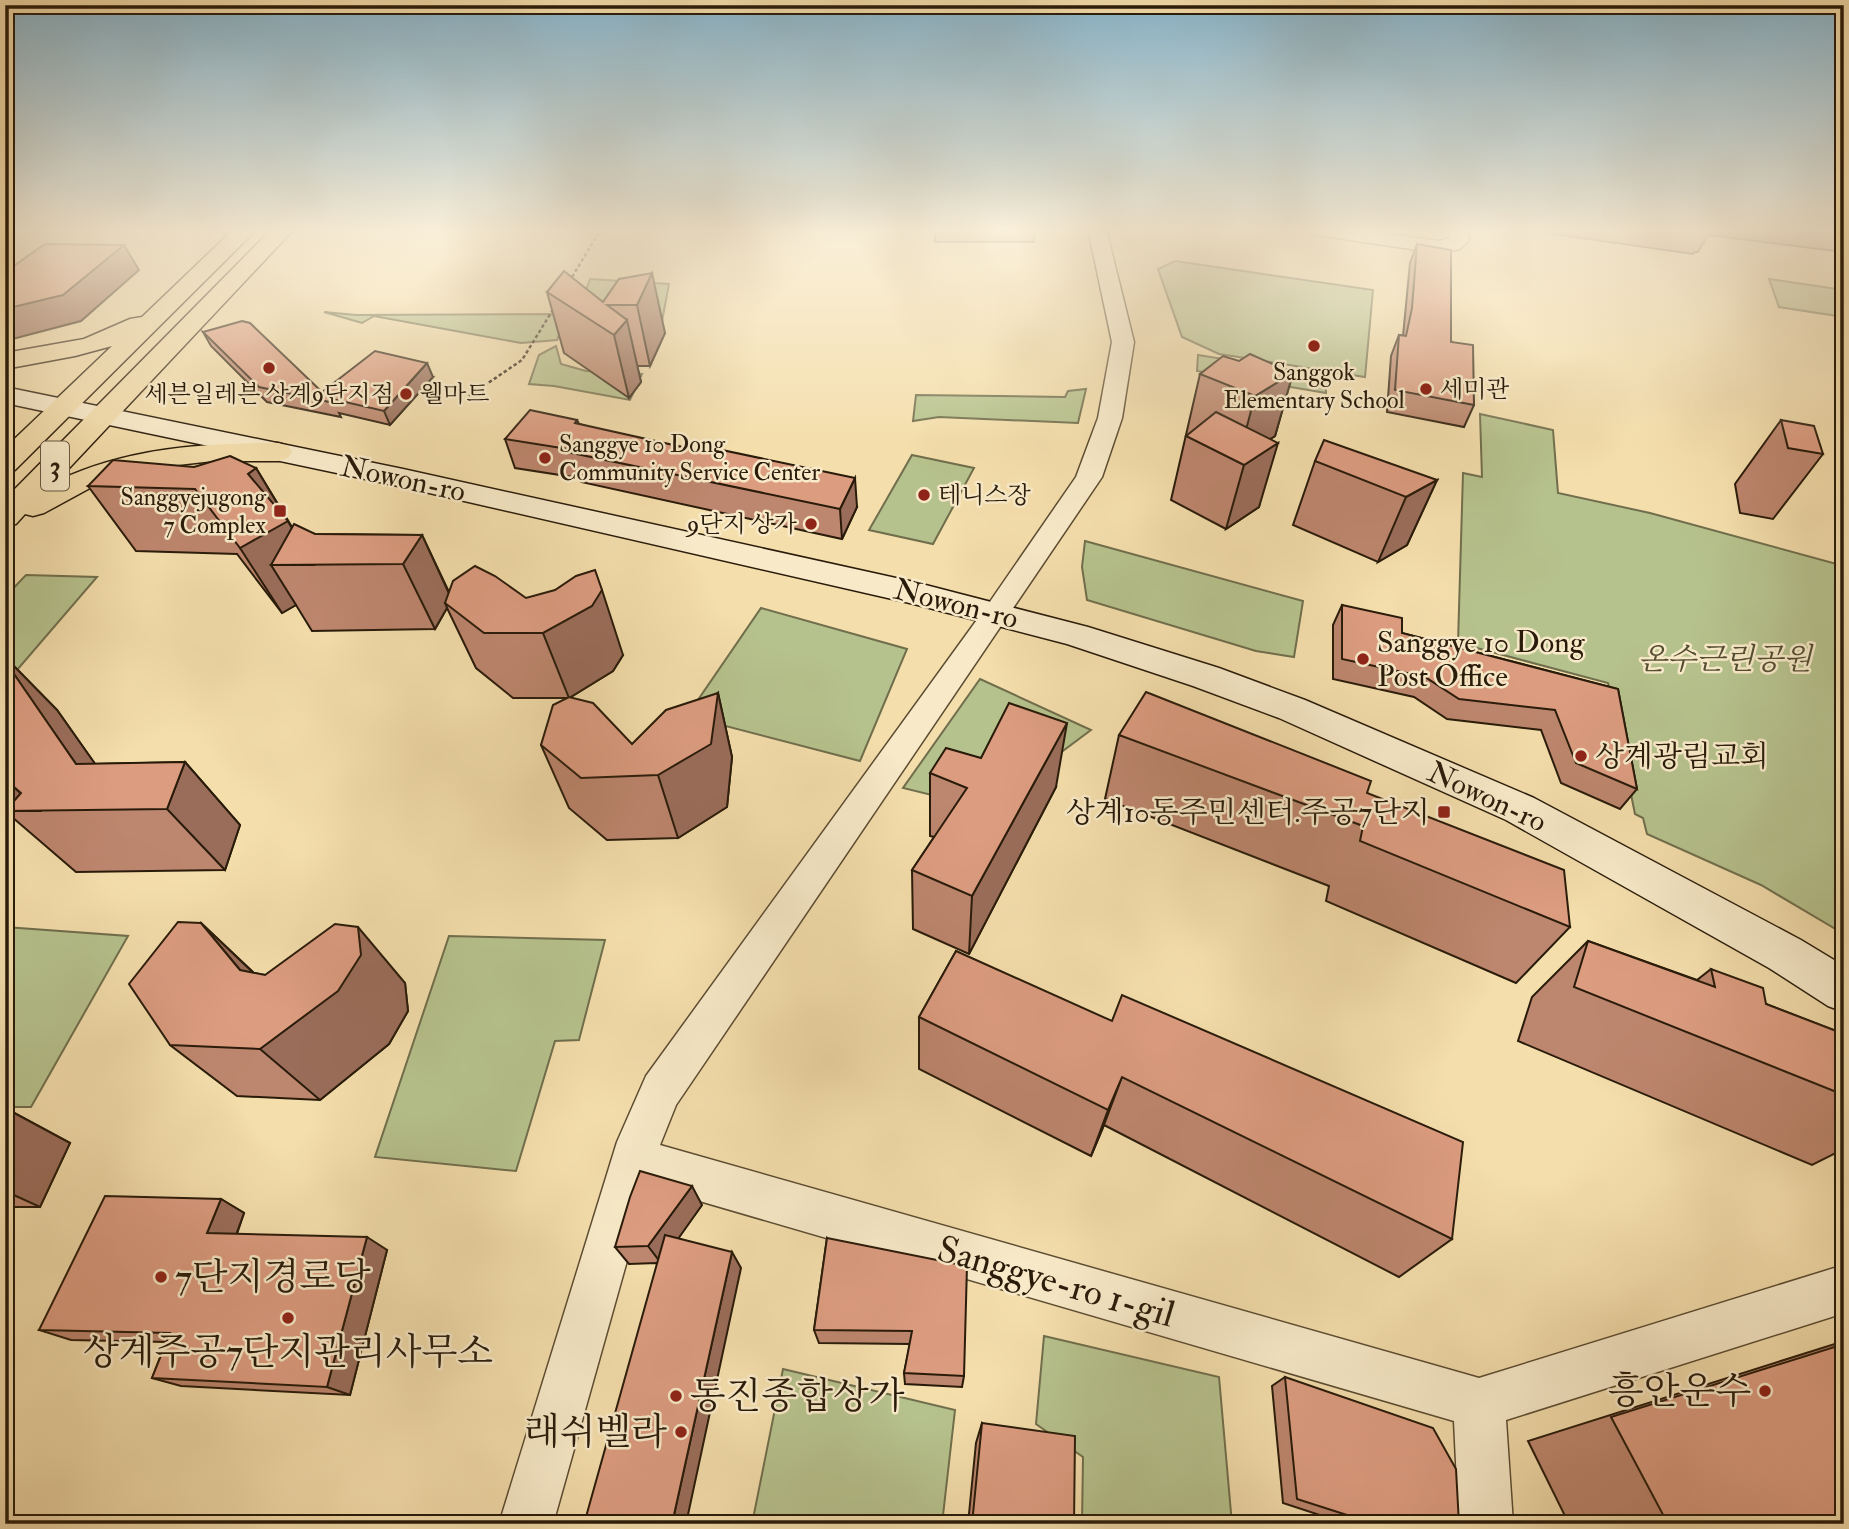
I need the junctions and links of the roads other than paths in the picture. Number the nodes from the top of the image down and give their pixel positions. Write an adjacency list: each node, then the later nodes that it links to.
1 (169, 300): 5 (main road)
2 (175, 300): 7 (main road, 3)
3 (216, 300): 8 (main road, 3)
4 (1115, 300): 13 (street)
5 (5, 361)
6 (5, 395): 7 (main road, Nowon-ro)
7 (64, 407): 8 (main road, Nowon-ro); 10 (main road, 3)
8 (106, 416): 9 (main road, Nowon-ro); 11 (main road, 3)
9 (278, 452): 12 (main road); 13 (main road, Nowon-ro)
10 (5, 464)
11 (5, 517)
12 (5, 527)
13 (997, 613): 14 (main road, Nowon-ro); 15 (street)
14 (1844, 991)
15 (634, 1160): 17 (street, Sanggye-ro 1-gil); 18 (street)
16 (1844, 1289): 17 (street)
17 (1479, 1403): 19 (street)
18 (526, 1524)
19 (1486, 1524)

